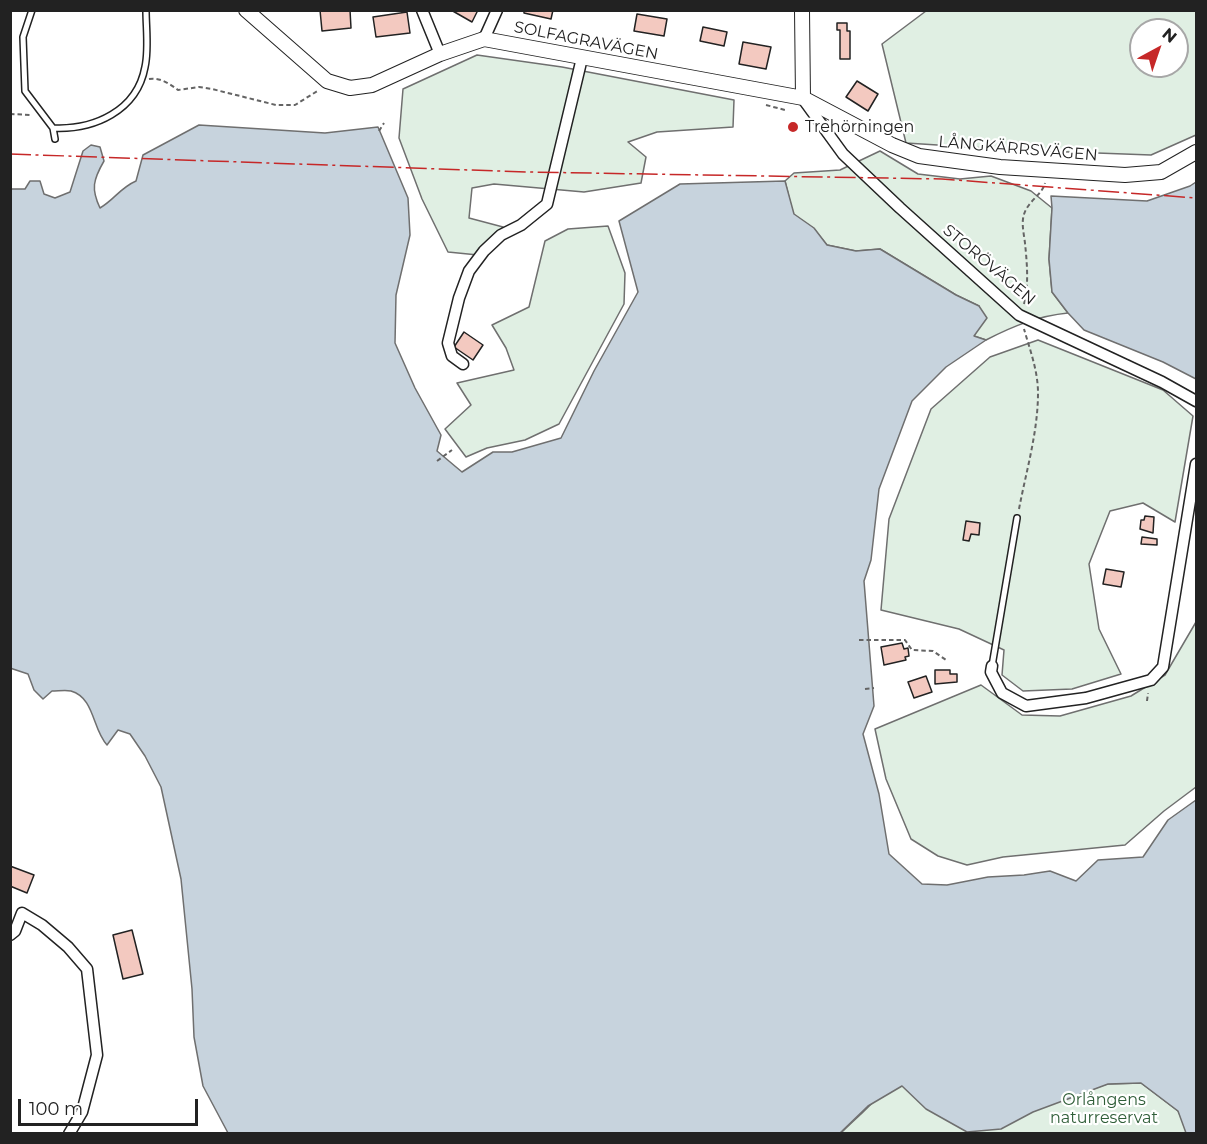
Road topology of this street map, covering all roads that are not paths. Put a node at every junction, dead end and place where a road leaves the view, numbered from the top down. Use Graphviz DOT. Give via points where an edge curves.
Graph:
graph roads {
  1 [pos="32,10"];
  2 [pos="146,10"];
  3 [pos="246,10"];
  4 [pos="422,10"];
  5 [pos="497,10"];
  6 [pos="802,10"];
  7 [pos="484,39"];
  8 [pos="440,54"];
  9 [pos="582,58"];
  10 [pos="803,98"];
  11 [pos="841,118"];
  12 [pos="53,128"];
  13 [pos="56,139"];
  14 [pos="1197,152"];
  15 [pos="463,364"];
  16 [pos="1197,401"];
  17 [pos="1197,464"];
  18 [pos="1017,518"];
  19 [pos="992,666"];
  20 [pos="10,935"];
  21 [pos="69,1134"];
  1 -- 12 [label="lane" via="23,37 25,91"];
  2 -- 12 [label="lane" via="146,66 136,94 120,110 98,122 71,129"];
  3 -- 8 [label="street, SOLFAGRAVÄGEN" via="330,82 350,88 372,85"];
  4 -- 8 [label="street"];
  5 -- 7 [label="street"];
  6 -- 10 [label="street"];
  7 -- 8 [label="street, SOLFAGRAVÄGEN"];
  7 -- 9 [label="street, SOLFAGRAVÄGEN"];
  9 -- 10 [label="street, SOLFAGRAVÄGEN"];
  9 -- 15 [label="street" via="547,204 501,235 469,271 448,343 452,356"];
  10 -- 11 [label="street, SOLFAGRAVÄGEN"];
  10 -- 16 [label="street, STORÖVÄGEN" via="843,154 1019,315"];
  11 -- 14 [label="street, LÅNGKÄRRSVÄGEN" via="919,156 1000,167 1125,175 1161,171"];
  12 -- 13 [label="lane"];
  17 -- 19 [label="street" via="1163,667 1151,680 1086,698 1026,706 1002,693 991,672"];
  18 -- 19 [label="lane"];
  20 -- 21 [label="street" via="22,913 60,940 87,969 97,1055 82,1112"];
}
